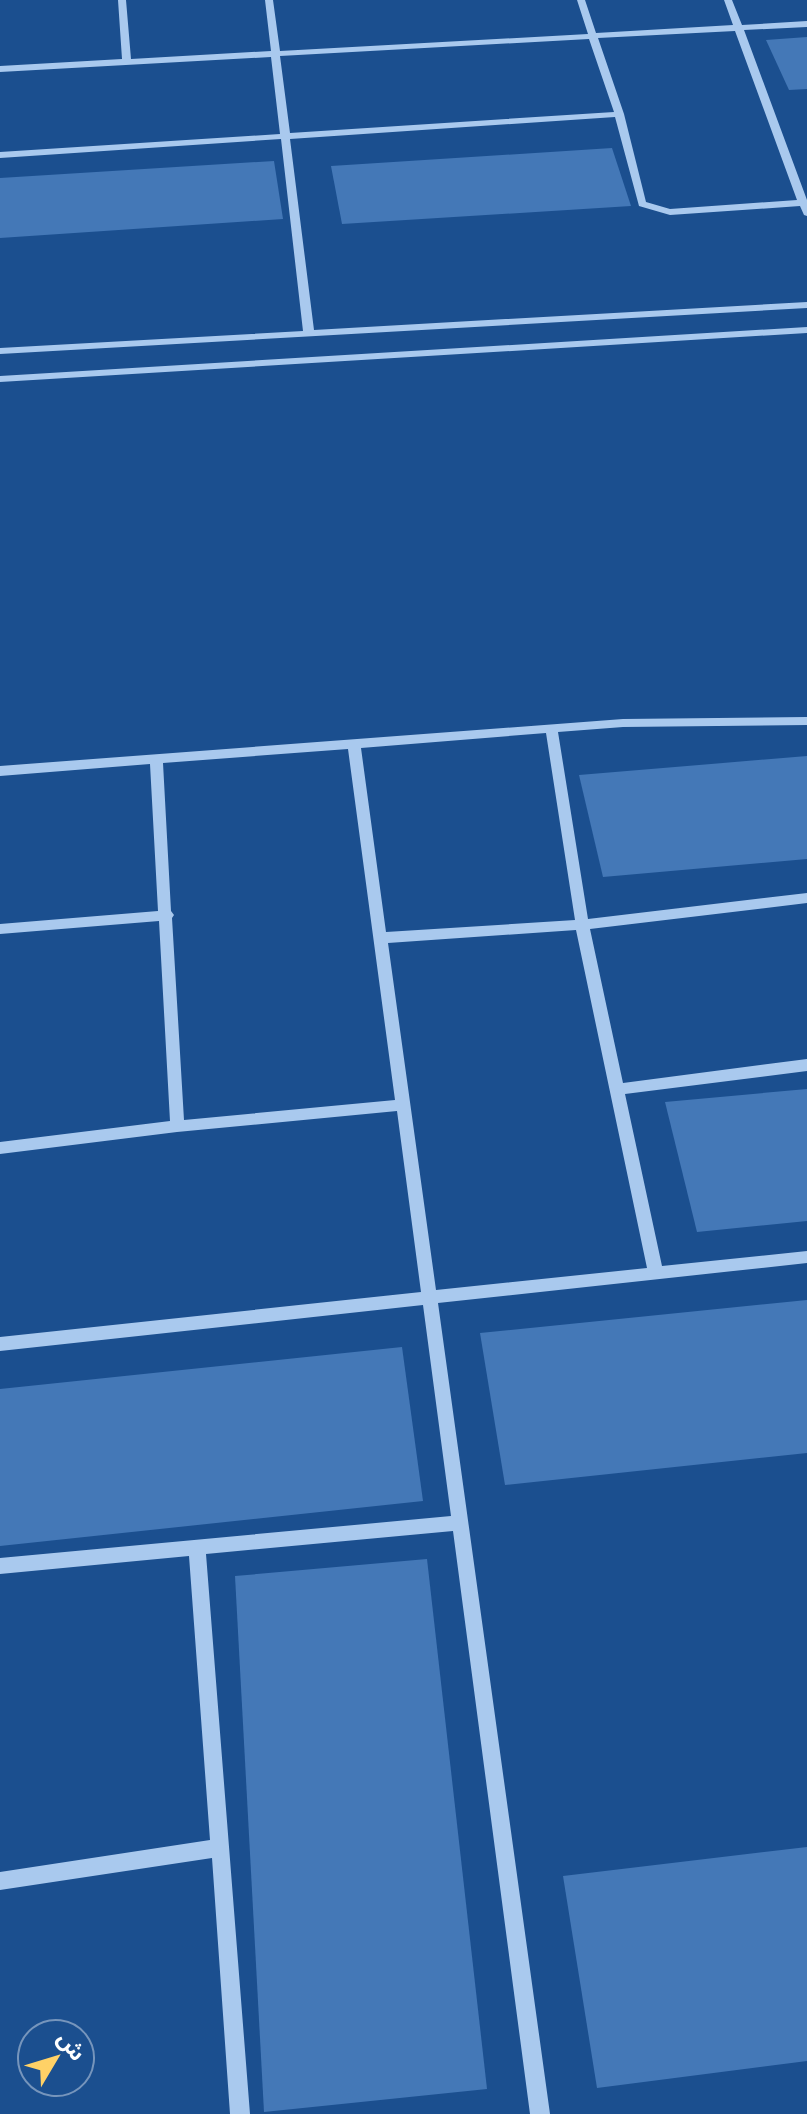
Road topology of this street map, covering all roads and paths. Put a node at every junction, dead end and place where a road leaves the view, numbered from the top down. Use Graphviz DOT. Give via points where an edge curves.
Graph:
graph roads {
  1 [pos="122,0"];
  2 [pos="269,0"];
  3 [pos="581,0"];
  4 [pos="728,0"];
  5 [pos="807,24"];
  6 [pos="739,27"];
  7 [pos="594,36"];
  8 [pos="277,55"];
  9 [pos="127,62"];
  10 [pos="0,69"];
  11 [pos="619,114"];
  12 [pos="287,138"];
  13 [pos="0,155"];
  14 [pos="805,208"];
  15 [pos="807,305"];
  16 [pos="807,330"];
  17 [pos="309,334"];
  18 [pos="0,351"];
  19 [pos="0,379"];
  20 [pos="807,721"];
  21 [pos="551,728"];
  22 [pos="354,744"];
  23 [pos="156,759"];
  24 [pos="0,771"];
  25 [pos="807,898"];
  26 [pos="167,915"];
  27 [pos="582,925"];
  28 [pos="0,929"];
  29 [pos="380,938"];
  30 [pos="807,1065"];
  31 [pos="617,1089"];
  32 [pos="403,1105"];
  33 [pos="177,1126"];
  34 [pos="0,1148"];
  35 [pos="807,1257"];
  36 [pos="656,1273"];
  37 [pos="430,1298"];
  38 [pos="0,1344"];
  39 [pos="460,1523"];
  40 [pos="197,1548"];
  41 [pos="0,1566"];
  42 [pos="219,1848"];
  43 [pos="0,1881"];
  44 [pos="240,2114"];
  45 [pos="540,2114"];
  1 -- 9 [label="street"];
  2 -- 8 [label="street"];
  3 -- 7 [label="street"];
  4 -- 6 [label="street"];
  5 -- 6 [label="street"];
  6 -- 7 [label="street"];
  6 -- 14 [label="street"];
  7 -- 8 [label="street"];
  7 -- 11 [label="street"];
  8 -- 9 [label="street"];
  8 -- 12 [label="street"];
  9 -- 10 [label="street"];
  11 -- 12 [label="street"];
  11 -- 14 [label="street" via="642,204 670,212"];
  12 -- 13 [label="street"];
  12 -- 17 [label="street"];
  15 -- 17 [label="street"];
  16 -- 19 [label="street"];
  17 -- 18 [label="street"];
  20 -- 21 [label="street"];
  21 -- 22 [label="street"];
  21 -- 27 [label="street"];
  22 -- 23 [label="street"];
  22 -- 29 [label="street"];
  23 -- 24 [label="street"];
  23 -- 26 [label="street"];
  25 -- 27 [label="street"];
  26 -- 28 [label="street"];
  26 -- 33 [label="street"];
  27 -- 29 [label="street"];
  27 -- 31 [label="street"];
  29 -- 32 [label="street"];
  30 -- 31 [label="street"];
  31 -- 36 [label="street"];
  32 -- 33 [label="street"];
  32 -- 37 [label="street"];
  33 -- 34 [label="street"];
  35 -- 36 [label="street"];
  36 -- 37 [label="street"];
  37 -- 38 [label="street"];
  37 -- 39 [label="street"];
  39 -- 40 [label="street"];
  39 -- 45 [label="street"];
  40 -- 41 [label="street"];
  40 -- 42 [label="street"];
  42 -- 43 [label="street"];
  42 -- 44 [label="street"];
}
